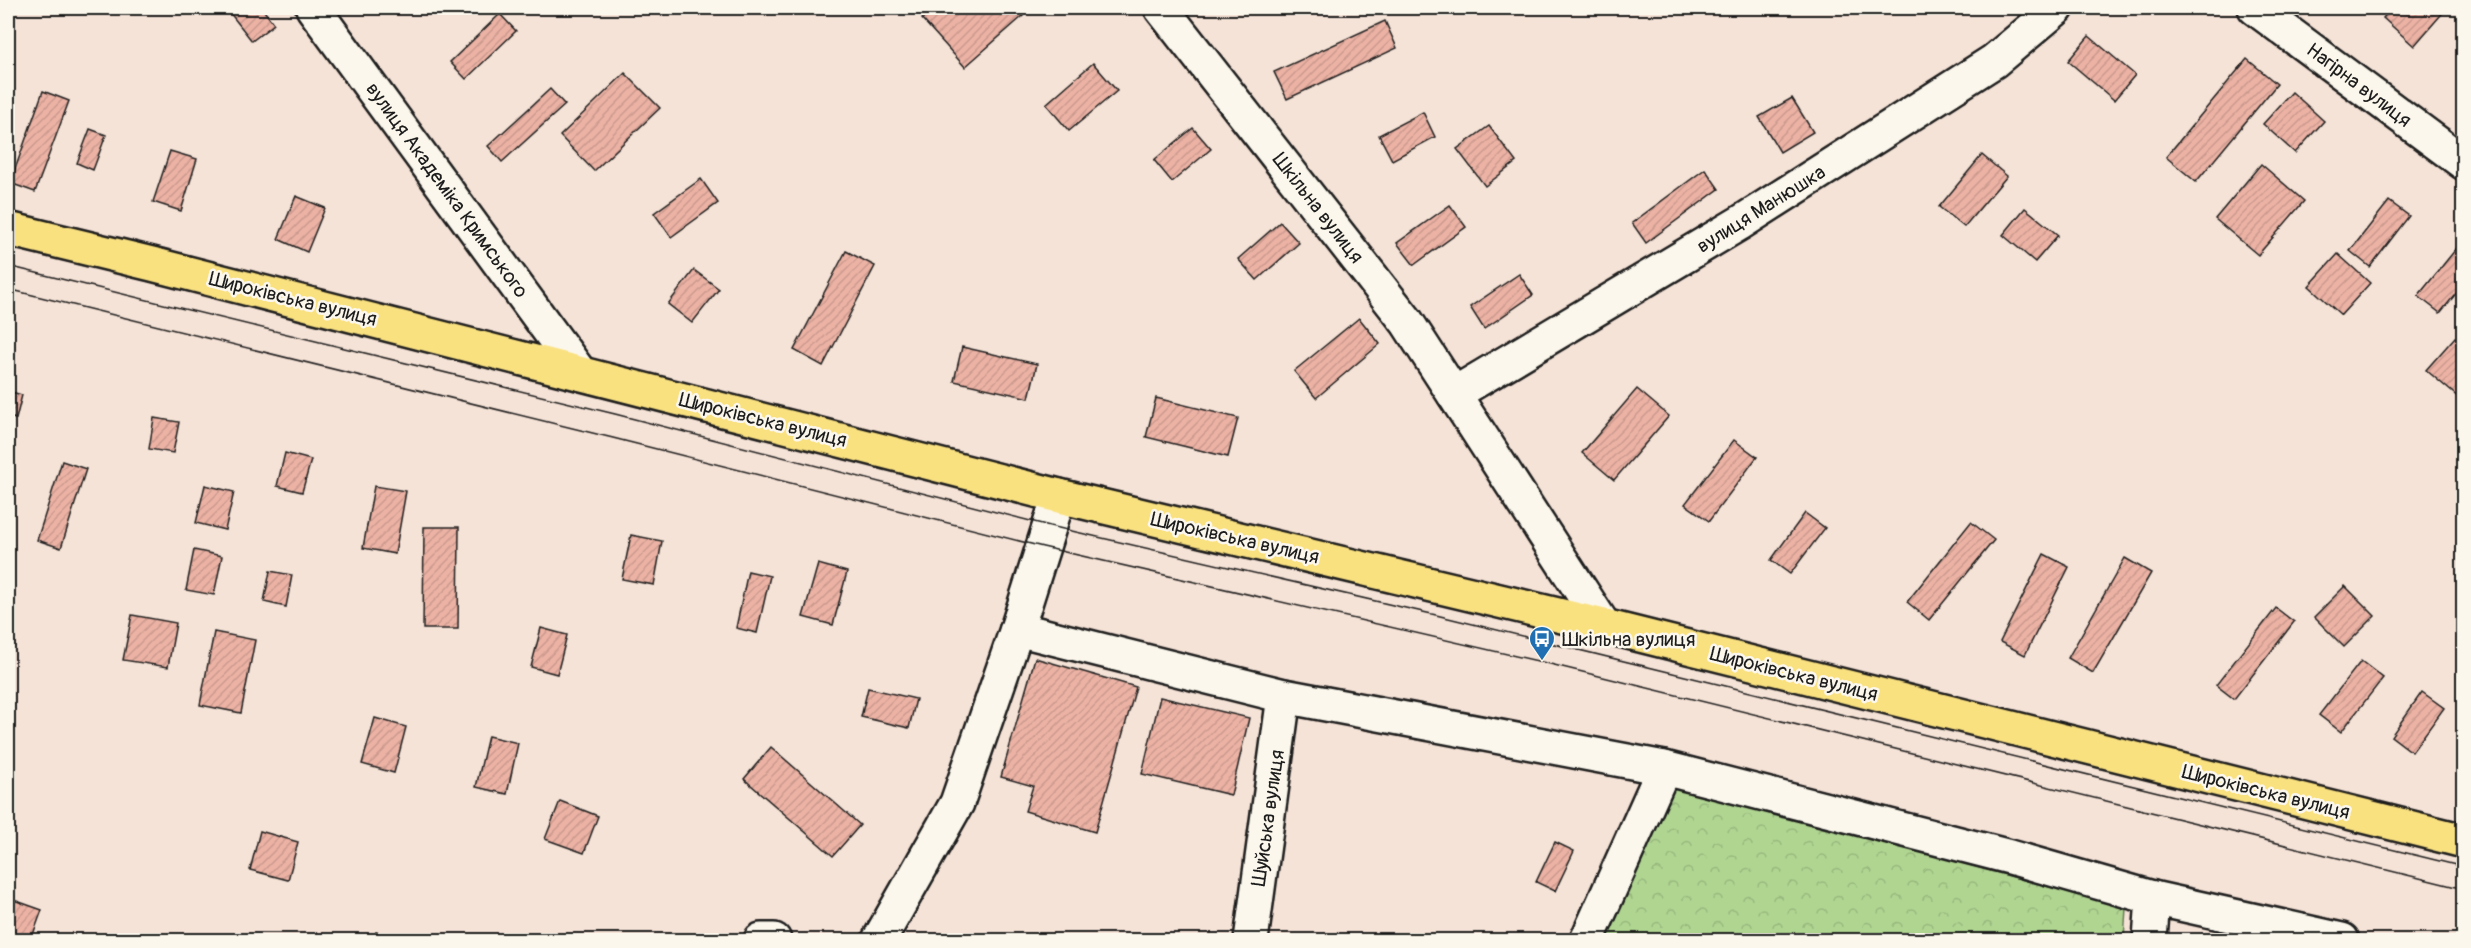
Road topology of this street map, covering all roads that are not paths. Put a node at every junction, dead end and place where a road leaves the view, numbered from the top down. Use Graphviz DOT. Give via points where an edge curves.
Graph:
graph roads {
  1 [pos="313,8"];
  2 [pos="1161,8"];
  3 [pos="2058,8"];
  4 [pos="2256,8"];
  5 [pos="2463,163"];
  6 [pos="8,229"];
  7 [pos="580,373"];
  8 [pos="1454,393"];
  9 [pos="1059,496"];
  10 [pos="1604,626"];
  11 [pos="1017,629"];
  12 [pos="1284,696"];
  13 [pos="1664,768"];
  14 [pos="2463,841"];
  15 [pos="2153,898"];
  16 [pos="761,940"];
  17 [pos="774,940"];
  18 [pos="878,940"];
  19 [pos="1251,940"];
  20 [pos="1587,940"];
  21 [pos="2150,940"];
  22 [pos="2342,940"];
  1 -- 7 [label="street, вулиця Академіка Кримського"];
  2 -- 8 [label="street, Шкільна вулиця" via="1407,322"];
  3 -- 8 [label="street, вулиця Манюшка" via="1994,61 1740,223"];
  4 -- 5 [label="street, Нагірна вулиця"];
  6 -- 7 [label="main road, Широківська вулиця"];
  7 -- 9 [label="main road, Широківська вулиця"];
  8 -- 10 [label="street, Шкільна вулиця"];
  9 -- 10 [label="main road, Широківська вулиця"];
  9 -- 11 [label="street"];
  10 -- 14 [label="main road, Широківська вулиця"];
  11 -- 12 [label="street"];
  11 -- 18 [label="street" via="957,803"];
  12 -- 13 [label="street"];
  12 -- 19 [label="street, Шуйська вулиця"];
  13 -- 15 [label="street"];
  13 -- 20 [label="street"];
  15 -- 21 [label="street"];
  15 -- 22 [label="street"];
  16 -- 17 [label="street"];
}
